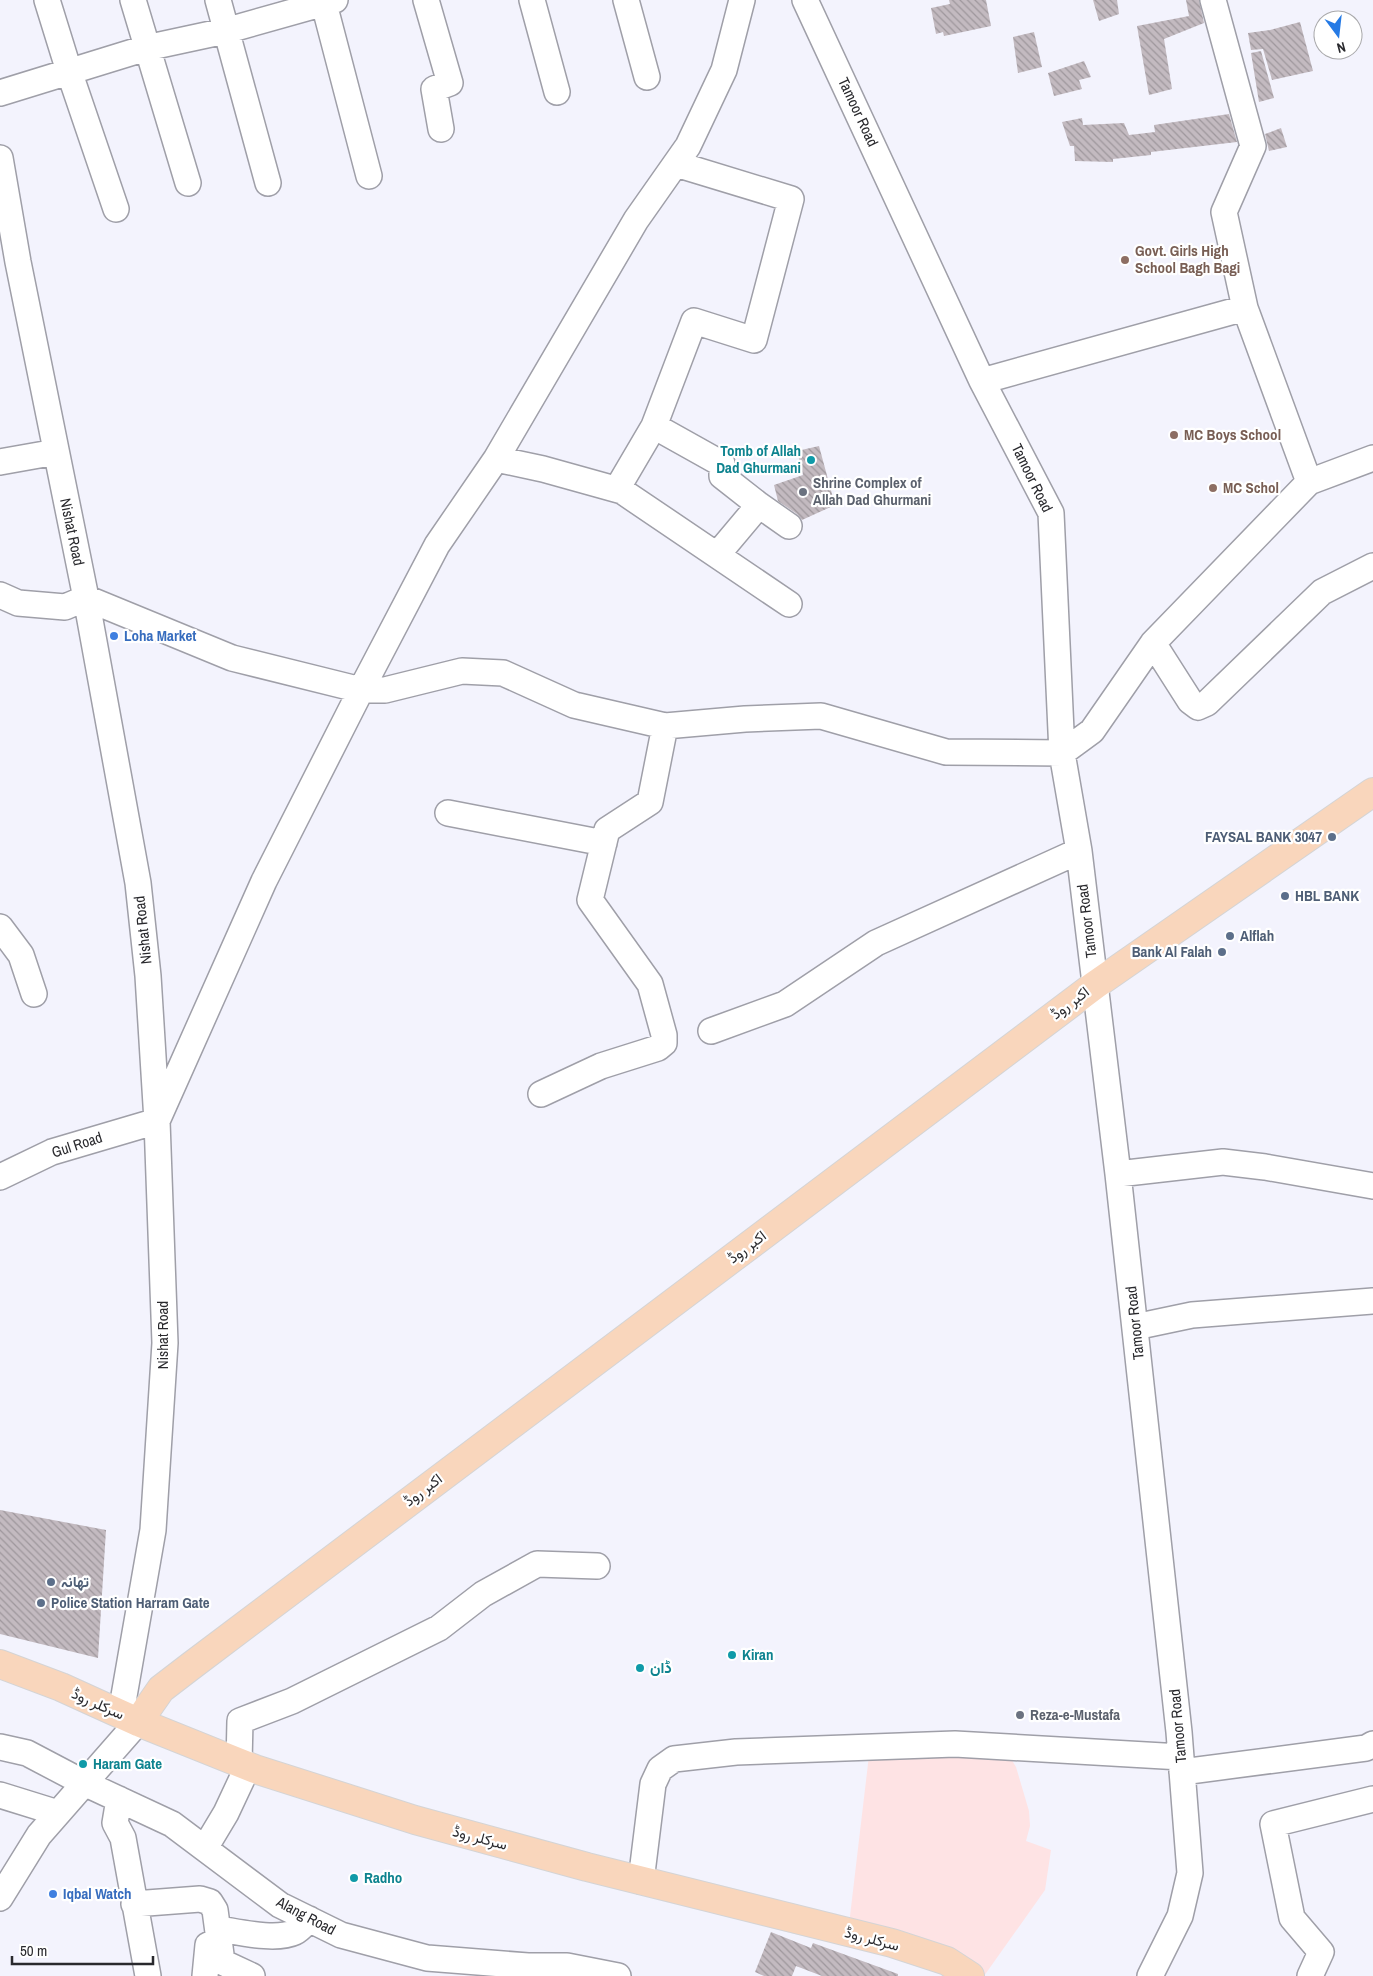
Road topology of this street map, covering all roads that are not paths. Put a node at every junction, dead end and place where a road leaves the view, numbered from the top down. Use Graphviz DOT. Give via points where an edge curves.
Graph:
graph roads {
  1 [pos="47,0"];
  2 [pos="133,0"];
  3 [pos="218,0"];
  4 [pos="426,0"];
  5 [pos="532,0"];
  6 [pos="626,0"];
  7 [pos="742,0"];
  8 [pos="805,0"];
  9 [pos="1213,0"];
  10 [pos="327,1"];
  11 [pos="225,31"];
  12 [pos="146,48"];
  13 [pos="69,71"];
  14 [pos="647,77"];
  15 [pos="558,92"];
  16 [pos="0,93"];
  17 [pos="441,129"];
  18 [pos="0,158"];
  19 [pos="676,164"];
  20 [pos="369,176"];
  21 [pos="268,183"];
  22 [pos="188,184"];
  23 [pos="116,209"];
  24 [pos="9,260"];
  25 [pos="1245,308"];
  26 [pos="982,381"];
  27 [pos="654,426"];
  28 [pos="56,452"];
  29 [pos="1373,458"];
  30 [pos="496,459"];
  31 [pos="0,462"];
  32 [pos="1309,482"];
  33 [pos="617,489"];
  34 [pos="759,505"];
  35 [pos="789,526"];
  36 [pos="717,555"];
  37 [pos="1373,566"];
  38 [pos="0,595"];
  39 [pos="86,598"];
  40 [pos="789,604"];
  41 [pos="1153,643"];
  42 [pos="361,690"];
  43 [pos="665,726"];
  44 [pos="1062,753"];
  45 [pos="1373,792"];
  46 [pos="448,813"];
  47 [pos="604,843"];
  48 [pos="1079,851"];
  49 [pos="0,927"];
  50 [pos="1095,985"];
  51 [pos="34,994"];
  52 [pos="710,1031"];
  53 [pos="541,1094"];
  54 [pos="157,1121"];
  55 [pos="1118,1174"];
  56 [pos="0,1177"];
  57 [pos="1373,1186"];
  58 [pos="1373,1301"];
  59 [pos="1135,1327"];
  60 [pos="597,1566"];
  61 [pos="0,1664"];
  62 [pos="130,1717"];
  63 [pos="1373,1744"];
  64 [pos="0,1747"];
  65 [pos="243,1764"];
  66 [pos="1182,1765"];
  67 [pos="84,1783"];
  68 [pos="0,1795"];
  69 [pos="119,1799"];
  70 [pos="1373,1799"];
  71 [pos="58,1813"];
  72 [pos="205,1848"];
  73 [pos="641,1881"];
  74 [pos="0,1898"];
  75 [pos="134,1904"];
  76 [pos="310,1919"];
  77 [pos="219,1934"];
  78 [pos="1158,1975"];
  79 [pos="148,1976"];
  80 [pos="205,1976"];
  81 [pos="252,1976"];
  82 [pos="618,1976"];
  83 [pos="970,1976"];
  84 [pos="1310,1976"];
  1 -- 13 [label="street"];
  2 -- 12 [label="street"];
  3 -- 11 [label="street"];
  4 -- 17 [label="street" via="450,83 434,90"];
  5 -- 15 [label="street"];
  6 -- 14 [label="street"];
  7 -- 19 [label="street" via="724,70 688,146"];
  8 -- 26 [label="street, Tamoor Road"];
  9 -- 25 [label="street" via="1253,146 1224,212"];
  10 -- 11 [label="street"];
  10 -- 20 [label="street"];
  11 -- 12 [label="street"];
  11 -- 21 [label="street"];
  12 -- 13 [label="street"];
  12 -- 22 [label="street"];
  13 -- 16 [label="street"];
  13 -- 23 [label="street"];
  18 -- 24 [label="street, Nishat Road"];
  19 -- 27 [label="street" via="791,198 754,340 694,321"];
  19 -- 30 [label="street" via="636,220"];
  24 -- 28 [label="street, Nishat Road"];
  25 -- 26 [label="street"];
  25 -- 32 [label="street"];
  26 -- 44 [label="street, Tamoor Road" via="1051,513"];
  27 -- 33 [label="street"];
  27 -- 34 [label="street" via="722,464 722,476"];
  28 -- 31 [label="street"];
  28 -- 39 [label="street, Nishat Road"];
  29 -- 32 [label="street"];
  30 -- 33 [label="street"];
  30 -- 42 [label="street" via="437,544"];
  32 -- 41 [label="street"];
  33 -- 36 [label="street"];
  34 -- 35 [label="street"];
  34 -- 36 [label="street"];
  36 -- 40 [label="street"];
  37 -- 41 [label="street" via="1322,592 1207,703 1198,707 1190,701"];
  38 -- 39 [label="street" via="18,603 65,607"];
  39 -- 42 [label="street" via="232,658"];
  39 -- 54 [label="street, Nishat Road" via="138,883 148,976"];
  41 -- 44 [label="street" via="1092,731"];
  42 -- 43 [label="street" via="385,690 462,671 503,673 574,705"];
  42 -- 54 [label="street" via="264,881"];
  43 -- 44 [label="street" via="821,716 946,752"];
  43 -- 47 [label="street" via="650,802 608,830"];
  44 -- 48 [label="street, Tamoor Road"];
  45 -- 50 [label="main road, اکبر روڈ"];
  46 -- 47 [label="street"];
  47 -- 53 [label="street" via="590,900 650,984 664,1043 658,1048 601,1066"];
  48 -- 50 [label="street, Tamoor Road"];
  48 -- 52 [label="street" via="876,943 785,1004"];
  49 -- 51 [label="street" via="21,955"];
  50 -- 55 [label="street, Tamoor Road"];
  50 -- 62 [label="main road, اکبر روڈ" via="191,1666"];
  54 -- 56 [label="street, Gul Road" via="52,1152"];
  54 -- 62 [label="street, Nishat Road" via="165,1343 153,1530"];
  55 -- 57 [label="street" via="1223,1162"];
  55 -- 59 [label="street, Tamoor Road"];
  58 -- 59 [label="street" via="1192,1315"];
  59 -- 66 [label="street, Tamoor Road"];
  60 -- 65 [label="street" via="537,1564 483,1594 439,1628 292,1701 240,1721"];
  61 -- 62 [label="main road, سرکلر روڈ"];
  62 -- 65 [label="main road, سرکلر روڈ"];
  62 -- 67 [label="street"];
  63 -- 66 [label="street" via="1366,1748"];
  64 -- 67 [label="street, Alang Road" via="28,1753"];
  65 -- 72 [label="street" via="226,1813"];
  65 -- 73 [label="main road, سرکلر روڈ" via="415,1820"];
  66 -- 73 [label="street" via="955,1744 736,1752 674,1759 660,1769 653,1784"];
  66 -- 78 [label="street, Tamoor Road" via="1190,1873 1180,1916"];
  67 -- 69 [label="street, Alang Road"];
  67 -- 71 [label="street"];
  68 -- 71 [label="street"];
  69 -- 72 [label="street, Alang Road" via="172,1824"];
  69 -- 75 [label="street" via="115,1823 123,1838"];
  70 -- 84 [label="street" via="1273,1824 1292,1918 1320,1952"];
  71 -- 74 [label="street" via="39,1835"];
  72 -- 76 [label="street, Alang Road" via="280,1905"];
  73 -- 83 [label="main road, سرکلر روڈ" via="892,1943 946,1961"];
  75 -- 77 [label="street" via="200,1899 210,1902 215,1910"];
  75 -- 79 [label="street"];
  76 -- 77 [label="street" via="295,1932 281,1935"];
  76 -- 82 [label="street, Alang Road" via="341,1935 427,1958 567,1966"];
  77 -- 80 [label="street" via="208,1945"];
  77 -- 81 [label="street" via="222,1962"];
}
